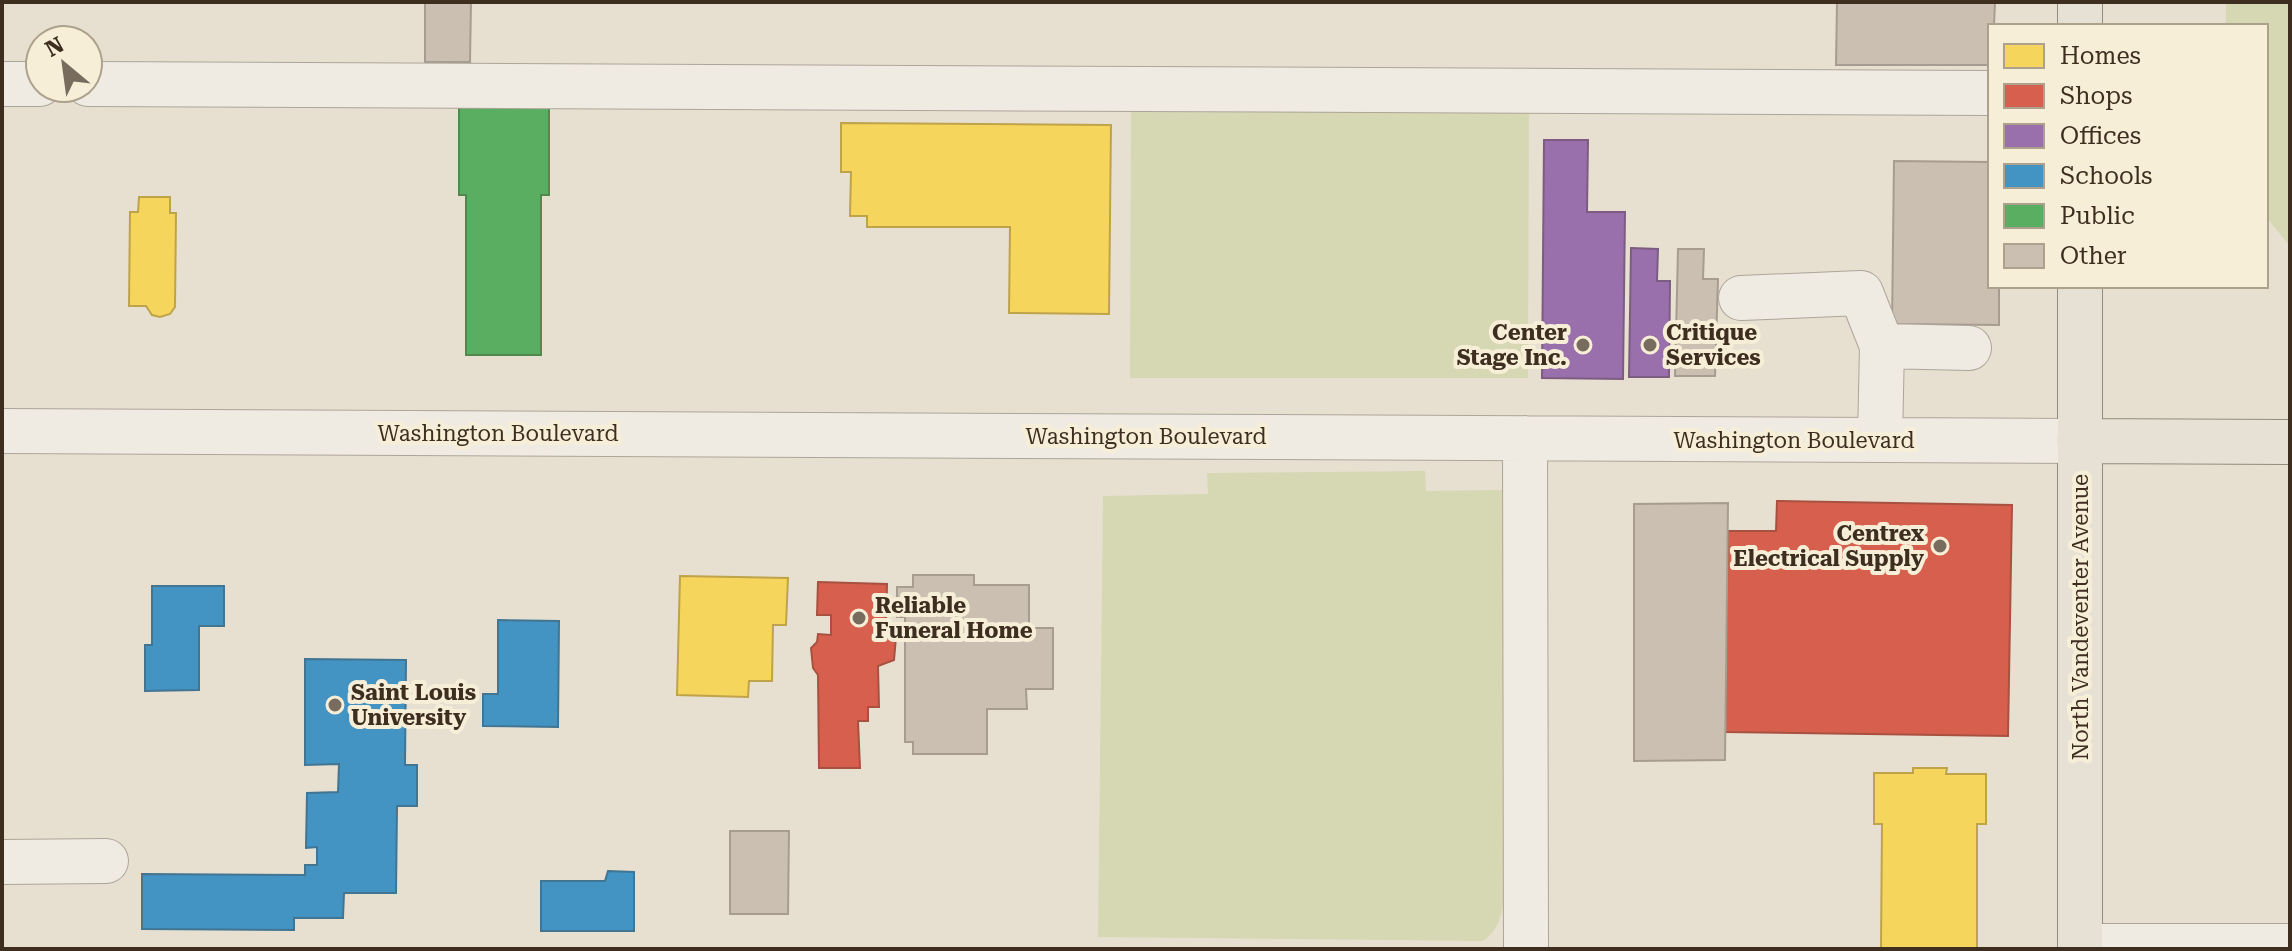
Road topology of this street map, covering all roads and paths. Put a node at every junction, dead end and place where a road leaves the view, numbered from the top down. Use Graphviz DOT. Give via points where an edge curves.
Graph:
graph roads {
  1 [pos="2080,2"];
  2 [pos="2080,24"];
  3 [pos="2,84"];
  4 [pos="24,84"];
  5 [pos="104,84"];
  6 [pos="1988,93"];
  7 [pos="2080,288"];
  8 [pos="1741,298"];
  9 [pos="1882,346"];
  10 [pos="1969,348"];
  11 [pos="2,431"];
  12 [pos="1525,438"];
  13 [pos="1880,440"];
  14 [pos="2079,441"];
  15 [pos="2290,442"];
  16 [pos="106,861"];
  17 [pos="2,862"];
  18 [pos="2290,946"];
  19 [pos="2080,947"];
  20 [pos="1526,949"];
  1 -- 2 [label="main road"];
  3 -- 4 [label="street"];
  5 -- 6 [label="street"];
  7 -- 14 [label="main road, North Vandeventer Avenue"];
  8 -- 9 [label="street" via="1861,293"];
  9 -- 10 [label="street"];
  9 -- 13 [label="street"];
  11 -- 12 [label="street, Washington Boulevard"];
  12 -- 13 [label="street, Washington Boulevard"];
  12 -- 20 [label="street"];
  13 -- 14 [label="street, Washington Boulevard"];
  14 -- 15 [label="main road, Washington Boulevard"];
  14 -- 19 [label="main road, North Vandeventer Avenue"];
  16 -- 17 [label="street"];
  18 -- 19 [label="street"];
}
